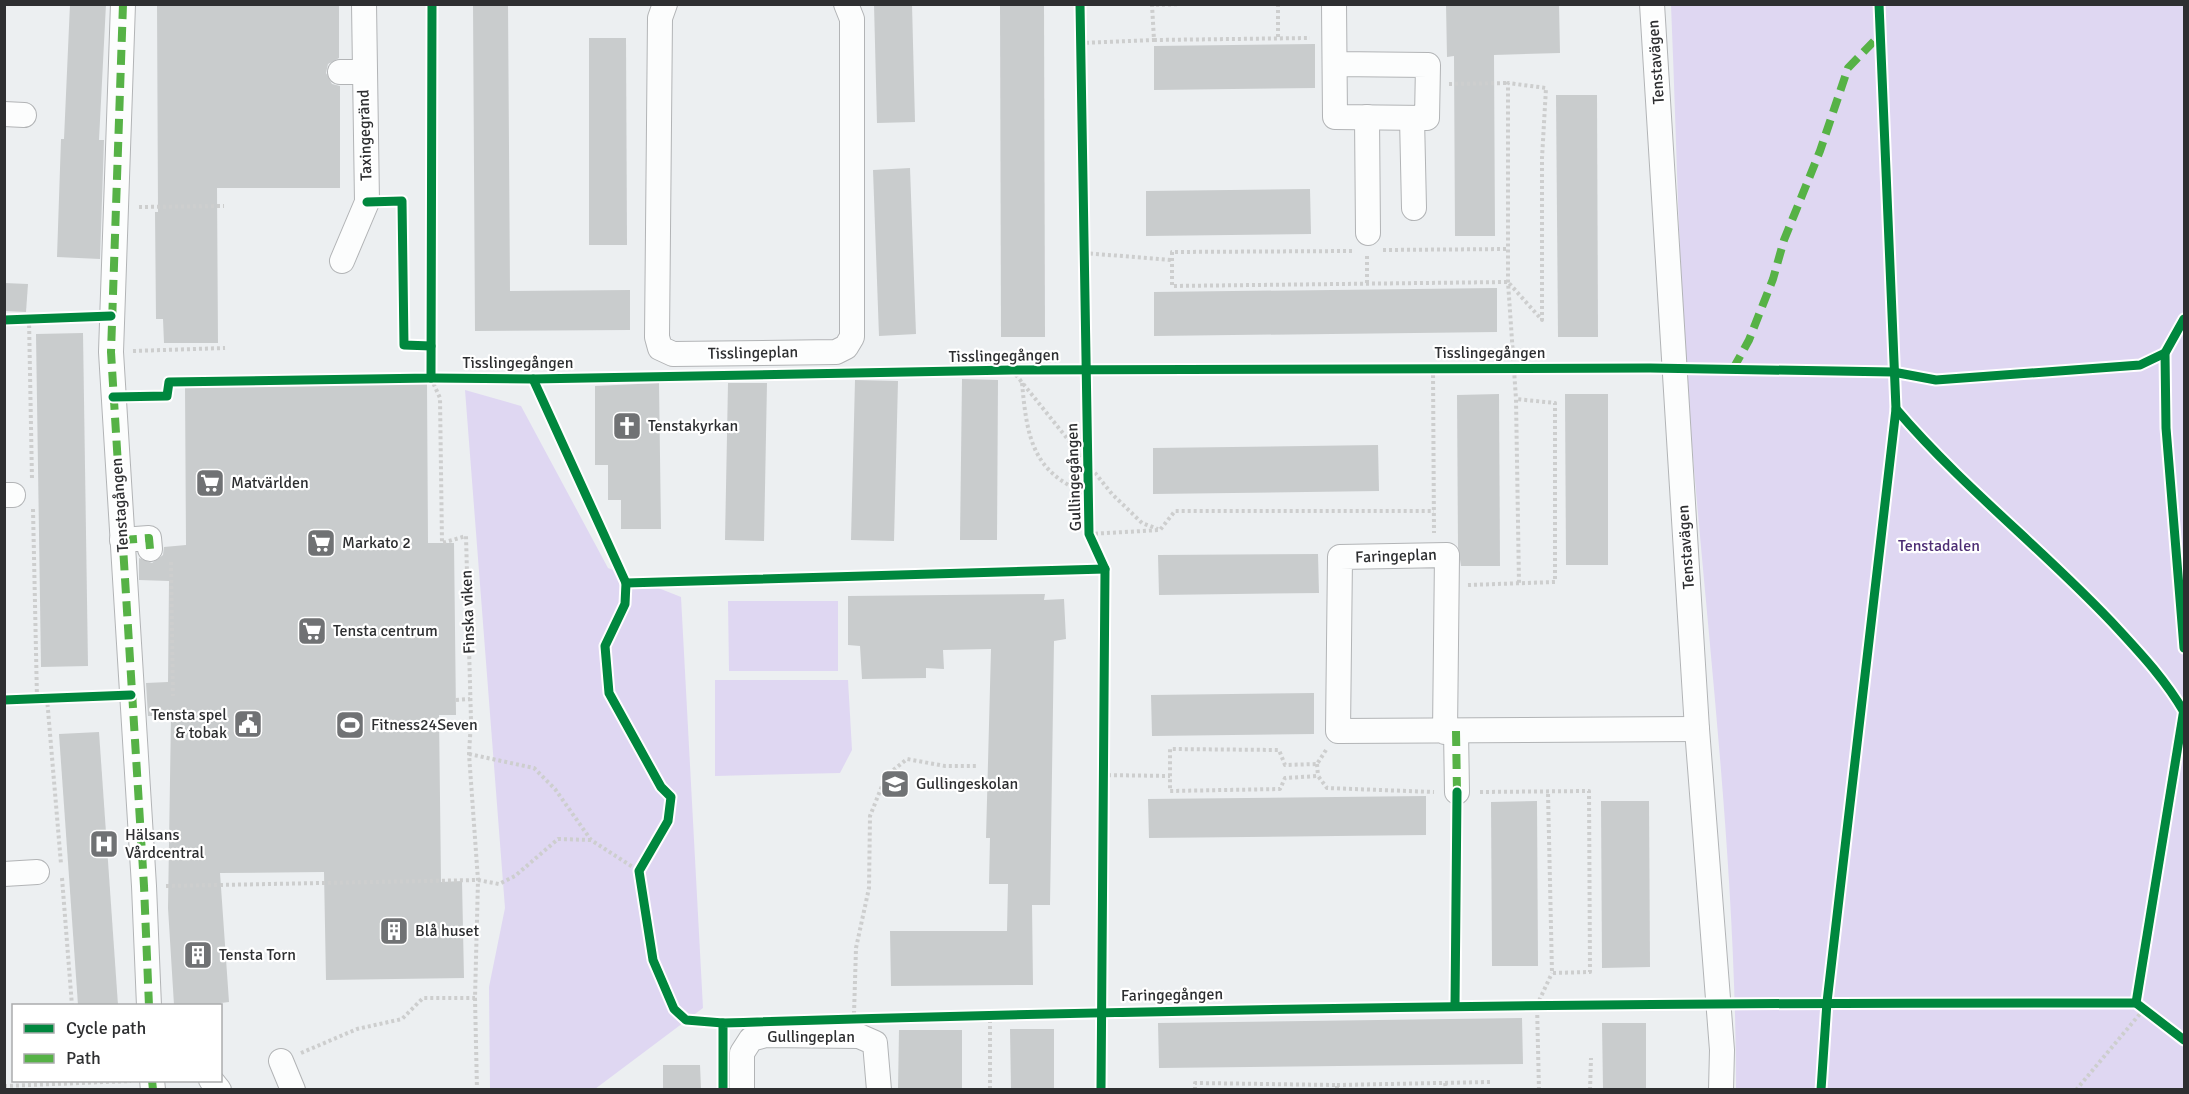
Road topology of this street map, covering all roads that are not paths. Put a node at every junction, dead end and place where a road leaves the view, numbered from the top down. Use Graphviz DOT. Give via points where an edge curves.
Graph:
graph roads {
  1 [pos="123,4"];
  2 [pos="364,4"];
  3 [pos="664,4"];
  4 [pos="846,4"];
  5 [pos="1334,4"];
  6 [pos="1652,4"];
  7 [pos="1336,64"];
  8 [pos="1367,117"];
  9 [pos="1412,118"];
  10 [pos="1414,208"];
  11 [pos="1368,242"];
  12 [pos="342,261"];
  13 [pos="122,540"];
  14 [pos="150,549"];
  15 [pos="1697,729"];
  16 [pos="1451,731"];
  17 [pos="1457,792"];
  18 [pos="37,872"];
  19 [pos="4,874"];
  20 [pos="149,1004"];
  21 [pos="281,1061"];
  22 [pos="293,1089"];
  23 [pos="742,1089"];
  24 [pos="879,1089"];
  25 [pos="1721,1089"];
  1 -- 13 [label="street, Tenstagången" via="111,352"];
  2 -- 12 [label="street, Taxingegränd" via="351,72 367,202"];
  3 -- 4 [label="street, Tisslingeplan" via="660,18 657,337 660,348 673,354 836,352 846,347 852,337 852,19"];
  5 -- 7 [label="street"];
  6 -- 15 [label="street, Tenstavägen"];
  7 -- 8 [label="street" via="1335,117"];
  7 -- 9 [label="street" via="1428,65 1427,118"];
  8 -- 9 [label="street"];
  8 -- 11 [label="street"];
  9 -- 10 [label="street"];
  13 -- 14 [label="street" via="149,538"];
  13 -- 20 [label="street, Tenstagången"];
  15 -- 16 [label="street"];
  15 -- 25 [label="street, Tenstavägen" via="1722,1050"];
  16 -- 16 [label="street, Faringeplan" via="1447,555 1340,557 1338,731"];
  16 -- 17 [label="street, Faringeplan"];
  18 -- 19 [label="street"];
  21 -- 22 [label="street"];
  23 -- 24 [label="street, Gullingeplan" via="742,1053 751,1039 766,1035 859,1036 875,1043"];
}
